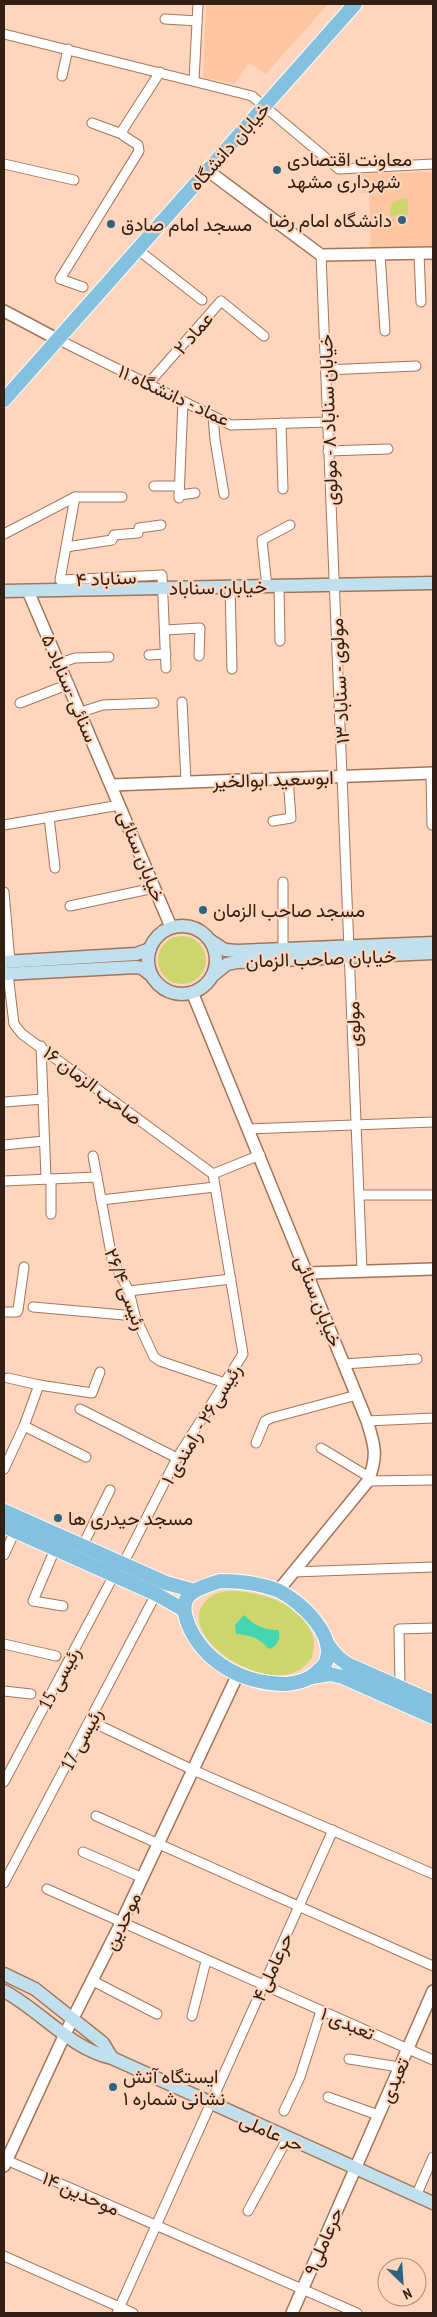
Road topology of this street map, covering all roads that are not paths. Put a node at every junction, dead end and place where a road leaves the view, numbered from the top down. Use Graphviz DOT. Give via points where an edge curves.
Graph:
graph roads {
  1 [pos="198,4"];
  2 [pos="356,4"];
  3 [pos="165,19"];
  4 [pos="197,21"];
  5 [pos="4,34"];
  6 [pos="68,49"];
  7 [pos="160,72"];
  8 [pos="62,76"];
  9 [pos="194,80"];
  10 [pos="264,107"];
  11 [pos="92,123"];
  12 [pos="122,134"];
  13 [pos="4,164"];
  14 [pos="433,164"];
  15 [pos="207,170"];
  16 [pos="74,180"];
  17 [pos="137,249"];
  18 [pos="433,253"];
  19 [pos="380,254"];
  20 [pos="419,254"];
  21 [pos="321,255"];
  22 [pos="83,287"];
  23 [pos="202,300"];
  24 [pos="421,302"];
  25 [pos="4,311"];
  26 [pos="385,331"];
  27 [pos="264,336"];
  28 [pos="57,339"];
  29 [pos="416,366"];
  30 [pos="326,370"];
  31 [pos="148,384"];
  32 [pos="4,400"];
  33 [pos="184,401"];
  34 [pos="213,416"];
  35 [pos="327,422"];
  36 [pos="281,423"];
  37 [pos="388,449"];
  38 [pos="328,451"];
  39 [pos="154,486"];
  40 [pos="283,489"];
  41 [pos="195,492"];
  42 [pos="179,493"];
  43 [pos="224,494"];
  44 [pos="75,497"];
  45 [pos="122,497"];
  46 [pos="162,525"];
  47 [pos="290,525"];
  48 [pos="4,534"];
  49 [pos="66,547"];
  50 [pos="433,583"];
  51 [pos="334,585"];
  52 [pos="273,586"];
  53 [pos="230,587"];
  54 [pos="163,588"];
  55 [pos="28,591"];
  56 [pos="4,592"];
  57 [pos="165,630"];
  58 [pos="280,641"];
  59 [pos="166,654"];
  60 [pos="149,655"];
  61 [pos="199,656"];
  62 [pos="109,657"];
  63 [pos="60,664"];
  64 [pos="166,668"];
  65 [pos="232,669"];
  66 [pos="69,684"];
  67 [pos="182,702"];
  68 [pos="20,703"];
  69 [pos="154,703"];
  70 [pos="81,712"];
  71 [pos="432,773"];
  72 [pos="343,776"];
  73 [pos="288,778"];
  74 [pos="186,781"];
  75 [pos="112,785"];
  76 [pos="120,805"];
  77 [pos="49,817"];
  78 [pos="273,821"];
  79 [pos="4,825"];
  80 [pos="432,825"];
  81 [pos="55,868"];
  82 [pos="282,882"];
  83 [pos="154,888"];
  84 [pos="4,892"];
  85 [pos="70,906"];
  86 [pos="172,927"];
  87 [pos="211,941"];
  88 [pos="433,943"];
  89 [pos="150,949"];
  90 [pos="283,949"];
  91 [pos="351,952"];
  92 [pos="433,954"];
  93 [pos="6,968"];
  94 [pos="152,975"];
  95 [pos="212,976"];
  96 [pos="192,992"];
  97 [pos="41,1046"];
  98 [pos="43,1099"];
  99 [pos="4,1102"];
  100 [pos="433,1122"];
  101 [pos="357,1125"];
  102 [pos="249,1129"];
  103 [pos="44,1142"];
  104 [pos="4,1145"];
  105 [pos="260,1155"];
  106 [pos="93,1156"];
  107 [pos="213,1174"];
  108 [pos="97,1177"];
  109 [pos="49,1179"];
  110 [pos="4,1181"];
  111 [pos="215,1188"];
  112 [pos="433,1194"];
  113 [pos="360,1195"];
  114 [pos="101,1200"];
  115 [pos="52,1214"];
  116 [pos="24,1267"];
  117 [pos="433,1269"];
  118 [pos="362,1271"];
  119 [pos="308,1273"];
  120 [pos="231,1279"];
  121 [pos="129,1291"];
  122 [pos="33,1307"];
  123 [pos="4,1312"];
  124 [pos="134,1316"];
  125 [pos="417,1359"];
  126 [pos="344,1364"];
  127 [pos="100,1372"];
  128 [pos="8,1378"];
  129 [pos="225,1382"];
  130 [pos="39,1385"];
  131 [pos="357,1395"];
  132 [pos="80,1409"];
  133 [pos="433,1418"];
  134 [pos="367,1421"];
  135 [pos="24,1426"];
  136 [pos="256,1443"];
  137 [pos="321,1448"];
  138 [pos="86,1457"];
  139 [pos="178,1458"];
  140 [pos="4,1469"];
  141 [pos="369,1479"];
  142 [pos="433,1480"];
  143 [pos="110,1490"];
  144 [pos="4,1512"];
  145 [pos="9,1529"];
  146 [pos="82,1546"];
  147 [pos="55,1549"];
  148 [pos="4,1555"];
  149 [pos="433,1567"];
  150 [pos="119,1570"];
  151 [pos="293,1572"];
  152 [pos="195,1591"];
  153 [pos="278,1591"];
  154 [pos="156,1594"];
  155 [pos="62,1606"];
  156 [pos="184,1610"];
  157 [pos="433,1628"];
  158 [pos="4,1644"];
  159 [pos="327,1644"];
  160 [pos="56,1656"];
  161 [pos="238,1674"];
  162 [pos="312,1677"];
  163 [pos="400,1687"];
  164 [pos="4,1691"];
  165 [pos="31,1694"];
  166 [pos="433,1702"];
  167 [pos="433,1717"];
  168 [pos="90,1721"];
  169 [pos="193,1770"];
  170 [pos="4,1782"];
  171 [pos="96,1816"];
  172 [pos="333,1830"];
  173 [pos="158,1844"];
  174 [pos="83,1852"];
  175 [pos="433,1874"];
  176 [pos="142,1878"];
  177 [pos="4,1882"];
  178 [pos="47,1889"];
  179 [pos="299,1906"];
  180 [pos="122,1923"];
  181 [pos="206,1961"];
  182 [pos="433,1966"];
  183 [pos="4,1974"];
  184 [pos="93,1981"];
  185 [pos="264,1986"];
  186 [pos="433,1990"];
  187 [pos="4,1991"];
  188 [pos="321,2011"];
  189 [pos="157,2014"];
  190 [pos="192,2016"];
  191 [pos="72,2020"];
  192 [pos="65,2034"];
  193 [pos="408,2049"];
  194 [pos="112,2058"];
  195 [pos="349,2059"];
  196 [pos="433,2060"];
  197 [pos="399,2067"];
  198 [pos="328,2097"];
  199 [pos="212,2104"];
  200 [pos="284,2111"];
  201 [pos="378,2115"];
  202 [pos="287,2139"];
  203 [pos="433,2157"];
  204 [pos="5,2162"];
  205 [pos="354,2169"];
  206 [pos="416,2196"];
  207 [pos="433,2203"];
  208 [pos="248,2211"];
  209 [pos="156,2226"];
  210 [pos="4,2256"];
  211 [pos="302,2290"];
  212 [pos="118,2310"];
  213 [pos="134,2313"];
  214 [pos="292,2313"];
  215 [pos="357,2313"];
  1 -- 4 [label="street"];
  2 -- 10 [label="main road, خیابان دانشگاه"];
  3 -- 4 [label="street"];
  4 -- 9 [label="street"];
  5 -- 6 [label="street"];
  6 -- 7 [label="street"];
  6 -- 8 [label="street"];
  7 -- 9 [label="street"];
  7 -- 12 [label="street"];
  9 -- 10 [label="street" via="252,96"];
  10 -- 14 [label="street" via="339,169"];
  10 -- 15 [label="main road, خیابان دانشگاه"];
  11 -- 12 [label="street"];
  12 -- 22 [label="street" via="138,144 139,151 60,279"];
  13 -- 16 [label="street"];
  15 -- 17 [label="main road, خیابان دانشگاه"];
  15 -- 21 [label="street"];
  17 -- 23 [label="street"];
  17 -- 28 [label="main road, خیابان دانشگاه"];
  18 -- 20 [label="street"];
  19 -- 20 [label="street"];
  19 -- 21 [label="street"];
  19 -- 26 [label="street"];
  20 -- 24 [label="street"];
  21 -- 30 [label="street, خیابان سناباد ۸ - مولوی"];
  25 -- 28 [label="street"];
  27 -- 31 [label="street, عماد ۲" via="221,301"];
  28 -- 31 [label="street, عماد - دانشگاه ۱۱"];
  28 -- 32 [label="main road, خیابان دانشگاه"];
  29 -- 30 [label="street"];
  30 -- 35 [label="street, خیابان سناباد ۸ - مولوی"];
  31 -- 33 [label="street, عماد - دانشگاه ۱۱"];
  33 -- 34 [label="street, عماد - دانشگاه ۱۱"];
  33 -- 42 [label="street"];
  34 -- 36 [label="street, عماد - دانشگاه ۱۱" via="231,425"];
  34 -- 43 [label="street"];
  35 -- 36 [label="street, عماد - دانشگاه ۱۱"];
  35 -- 38 [label="street, خیابان سناباد ۸ - مولوی"];
  36 -- 40 [label="street"];
  37 -- 38 [label="street"];
  38 -- 51 [label="street, خیابان سناباد ۸ - مولوی"];
  39 -- 42 [label="street"];
  41 -- 42 [label="street"];
  44 -- 45 [label="street"];
  44 -- 48 [label="street"];
  44 -- 49 [label="street, سناباد ۴"];
  46 -- 49 [label="street" via="139,528 138,533 114,535 112,540"];
  47 -- 52 [label="street" via="262,540"];
  49 -- 54 [label="street, سناباد ۴" via="60,580 162,575"];
  50 -- 51 [label="main road, خیابان سناباد"];
  51 -- 52 [label="main road, خیابان سناباد"];
  51 -- 72 [label="street, مولوی - سناباد ۱۳"];
  52 -- 53 [label="main road, خیابان سناباد"];
  52 -- 58 [label="street"];
  53 -- 54 [label="main road, خیابان سناباد"];
  53 -- 65 [label="street"];
  54 -- 55 [label="main road, خیابان سناباد"];
  54 -- 57 [label="street"];
  55 -- 56 [label="main road, خیابان سناباد"];
  55 -- 63 [label="street, سنائی -سناباد ۵"];
  57 -- 59 [label="street"];
  57 -- 61 [label="street" via="200,628"];
  59 -- 60 [label="street"];
  59 -- 64 [label="street"];
  62 -- 63 [label="street" via="75,658"];
  63 -- 66 [label="street, سنائی -سناباد ۵"];
  66 -- 68 [label="street"];
  66 -- 70 [label="street, سنائی -سناباد ۵"];
  67 -- 74 [label="street"];
  69 -- 70 [label="street" via="103,704"];
  70 -- 75 [label="street, سنائی -سناباد ۵"];
  71 -- 72 [label="street, ابوسعید ابوالخیر"];
  71 -- 80 [label="street"];
  72 -- 73 [label="street, ابوسعید ابوالخیر"];
  72 -- 91 [label="street, مولوی"];
  73 -- 74 [label="street, ابوسعید ابوالخیر"];
  73 -- 78 [label="street" via="291,818"];
  74 -- 75 [label="street, ابوسعید ابوالخیر"];
  75 -- 76 [label="street, خیابان سنائی"];
  76 -- 77 [label="street"];
  76 -- 83 [label="street, خیابان سنائی"];
  77 -- 79 [label="street"];
  77 -- 81 [label="street"];
  82 -- 90 [label="street"];
  83 -- 85 [label="street"];
  83 -- 86 [label="street, خیابان سنائی"];
  84 -- 93 [label="street, صاحب الزمان ۱۶"];
  86 -- 87 [label="main road" via="189,927"];
  86 -- 89 [label="main road" via="157,937"];
  87 -- 90 [label="main road, خیابان صاحب الزمان" via="225,950"];
  87 -- 95 [label="main road" via="216,958"];
  88 -- 91 [label="main road, خیابان صاحب الزمان"];
  89 -- 93 [label="main road" via="136,954"];
  89 -- 94 [label="main road" via="148,962"];
  90 -- 91 [label="main road, خیابان صاحب الزمان"];
  91 -- 92 [label="main road, خیابان صاحب الزمان"];
  91 -- 95 [label="main road, خیابان صاحب الزمان" via="237,962 227,964"];
  91 -- 101 [label="street, مولوی"];
  93 -- 94 [label="main road" via="136,966"];
  93 -- 97 [label="street, صاحب الزمان ۱۶" via="14,1024 22,1034"];
  94 -- 96 [label="main road" via="166,990 184,994"];
  95 -- 96 [label="main road" via="200,989"];
  96 -- 102 [label="street, خیابان سنائی"];
  97 -- 98 [label="street"];
  97 -- 107 [label="street, صاحب الزمان ۱۶"];
  98 -- 99 [label="street"];
  98 -- 103 [label="street"];
  100 -- 101 [label="street"];
  101 -- 102 [label="street"];
  101 -- 113 [label="street, مولوی"];
  102 -- 105 [label="street, خیابان سنائی"];
  103 -- 104 [label="street"];
  103 -- 109 [label="street"];
  105 -- 107 [label="street"];
  105 -- 119 [label="street, خیابان سنائی"];
  106 -- 108 [label="street, رئیسی ۲۶/۴"];
  107 -- 111 [label="street, رئیسی۲۶ - رامندی ۱"];
  108 -- 109 [label="street"];
  108 -- 114 [label="street, رئیسی ۲۶/۴"];
  109 -- 110 [label="street"];
  109 -- 115 [label="street"];
  111 -- 114 [label="street"];
  111 -- 120 [label="street, رئیسی۲۶ - رامندی ۱"];
  112 -- 113 [label="street"];
  113 -- 118 [label="street, مولوی"];
  114 -- 121 [label="street, رئیسی ۲۶/۴" via="112,1260"];
  116 -- 123 [label="street" via="17,1312"];
  117 -- 118 [label="street"];
  118 -- 119 [label="street"];
  119 -- 126 [label="street, خیابان سنائی"];
  120 -- 121 [label="street"];
  120 -- 129 [label="street, رئیسی۲۶ - رامندی ۱" via="243,1354"];
  121 -- 124 [label="street, رئیسی ۲۶/۴"];
  122 -- 124 [label="street"];
  124 -- 129 [label="street, رئیسی ۲۶/۴" via="157,1360"];
  125 -- 126 [label="street"];
  126 -- 131 [label="street, خیابان سنائی"];
  127 -- 130 [label="street" via="92,1393"];
  128 -- 130 [label="street"];
  129 -- 139 [label="street, رئیسی۲۶ - رامندی ۱"];
  130 -- 135 [label="street"];
  131 -- 134 [label="street, خیابان سنائی"];
  131 -- 136 [label="street" via="271,1418 265,1421"];
  132 -- 139 [label="street"];
  133 -- 134 [label="street"];
  134 -- 141 [label="street, خیابان سنائی" via="375,1446 375,1464"];
  135 -- 138 [label="street"];
  135 -- 140 [label="street"];
  137 -- 141 [label="street"];
  139 -- 150 [label="street, رئیسی۲۶ - رامندی ۱"];
  141 -- 142 [label="street"];
  141 -- 151 [label="street, خیابان سنائی"];
  143 -- 146 [label="street"];
  144 -- 146 [label="main road"];
  145 -- 147 [label="main road"];
  145 -- 148 [label="street"];
  146 -- 150 [label="main road"];
  147 -- 150 [label="main road"];
  147 -- 155 [label="street" via="34,1602"];
  149 -- 151 [label="street"];
  150 -- 152 [label="main road"];
  150 -- 154 [label="main road"];
  150 -- 170 [label="street, رئیسی 15"];
  151 -- 153 [label="street, خیابان سنائی"];
  152 -- 153 [label="main road" via="220,1581 238,1581"];
  152 -- 156 [label="main road" via="186,1598"];
  153 -- 159 [label="main road" via="309,1613 320,1626"];
  154 -- 156 [label="main road"];
  154 -- 168 [label="street, رئیسی 17"];
  156 -- 161 [label="main road" via="194,1639 216,1662"];
  157 -- 163 [label="street" via="399,1629"];
  158 -- 160 [label="street"];
  159 -- 162 [label="main road" via="325,1663"];
  159 -- 163 [label="main road" via="347,1664"];
  161 -- 162 [label="main road" via="276,1684 293,1684"];
  161 -- 169 [label="street, موحدین"];
  162 -- 167 [label="main road" via="330,1674 343,1677"];
  163 -- 166 [label="main road"];
  164 -- 165 [label="street"];
  168 -- 169 [label="street"];
  168 -- 177 [label="street, رئیسی 17"];
  169 -- 172 [label="street"];
  169 -- 173 [label="street, موحدین"];
  171 -- 173 [label="street"];
  172 -- 175 [label="street"];
  172 -- 179 [label="street, حرعاملی۴"];
  173 -- 176 [label="street, موحدین"];
  173 -- 179 [label="street"];
  174 -- 176 [label="street"];
  176 -- 180 [label="street, موحدین"];
  178 -- 180 [label="street, تعبدی ۱"];
  179 -- 182 [label="street"];
  179 -- 185 [label="street, حرعاملی۴"];
  180 -- 181 [label="street, تعبدی ۱"];
  180 -- 184 [label="street, موحدین"];
  181 -- 185 [label="street, تعبدی ۱"];
  181 -- 190 [label="street"];
  183 -- 191 [label="main road, حر عاملی" via="35,1989"];
  184 -- 189 [label="street"];
  184 -- 191 [label="street, موحدین"];
  185 -- 188 [label="street, تعبدی ۱"];
  185 -- 199 [label="street, حرعاملی۴"];
  186 -- 193 [label="street, تعبدی"];
  187 -- 192 [label="main road, حر عاملی" via="24,2002"];
  188 -- 193 [label="street, تعبدی ۱"];
  188 -- 200 [label="street" via="300,2077"];
  191 -- 192 [label="street, موحدین"];
  191 -- 194 [label="main road, حر عاملی" via="103,2043"];
  192 -- 194 [label="main road, حر عاملی" via="95,2054"];
  192 -- 204 [label="street, موحدین"];
  193 -- 196 [label="street, تعبدی ۱"];
  193 -- 197 [label="street, تعبدی"];
  194 -- 199 [label="main road, حر عاملی"];
  195 -- 197 [label="street"];
  197 -- 201 [label="street, تعبدی"];
  198 -- 201 [label="street"];
  199 -- 202 [label="main road, حر عاملی"];
  199 -- 209 [label="street, حرعاملی۴"];
  201 -- 205 [label="street, تعبدی"];
  202 -- 205 [label="main road, حر عاملی"];
  202 -- 208 [label="street"];
  203 -- 206 [label="street"];
  204 -- 209 [label="street, موحدین ۱۴"];
  205 -- 206 [label="main road, حر عاملی"];
  205 -- 211 [label="street, حرعاملی۹"];
  206 -- 207 [label="main road, حر عاملی"];
  209 -- 211 [label="street, موحدین ۱۴"];
  209 -- 212 [label="street, حرعاملی۴"];
  210 -- 212 [label="street"];
  211 -- 214 [label="street, حرعاملی۹"];
  211 -- 215 [label="street, موحدین ۱۴"];
  212 -- 213 [label="street"];
}
